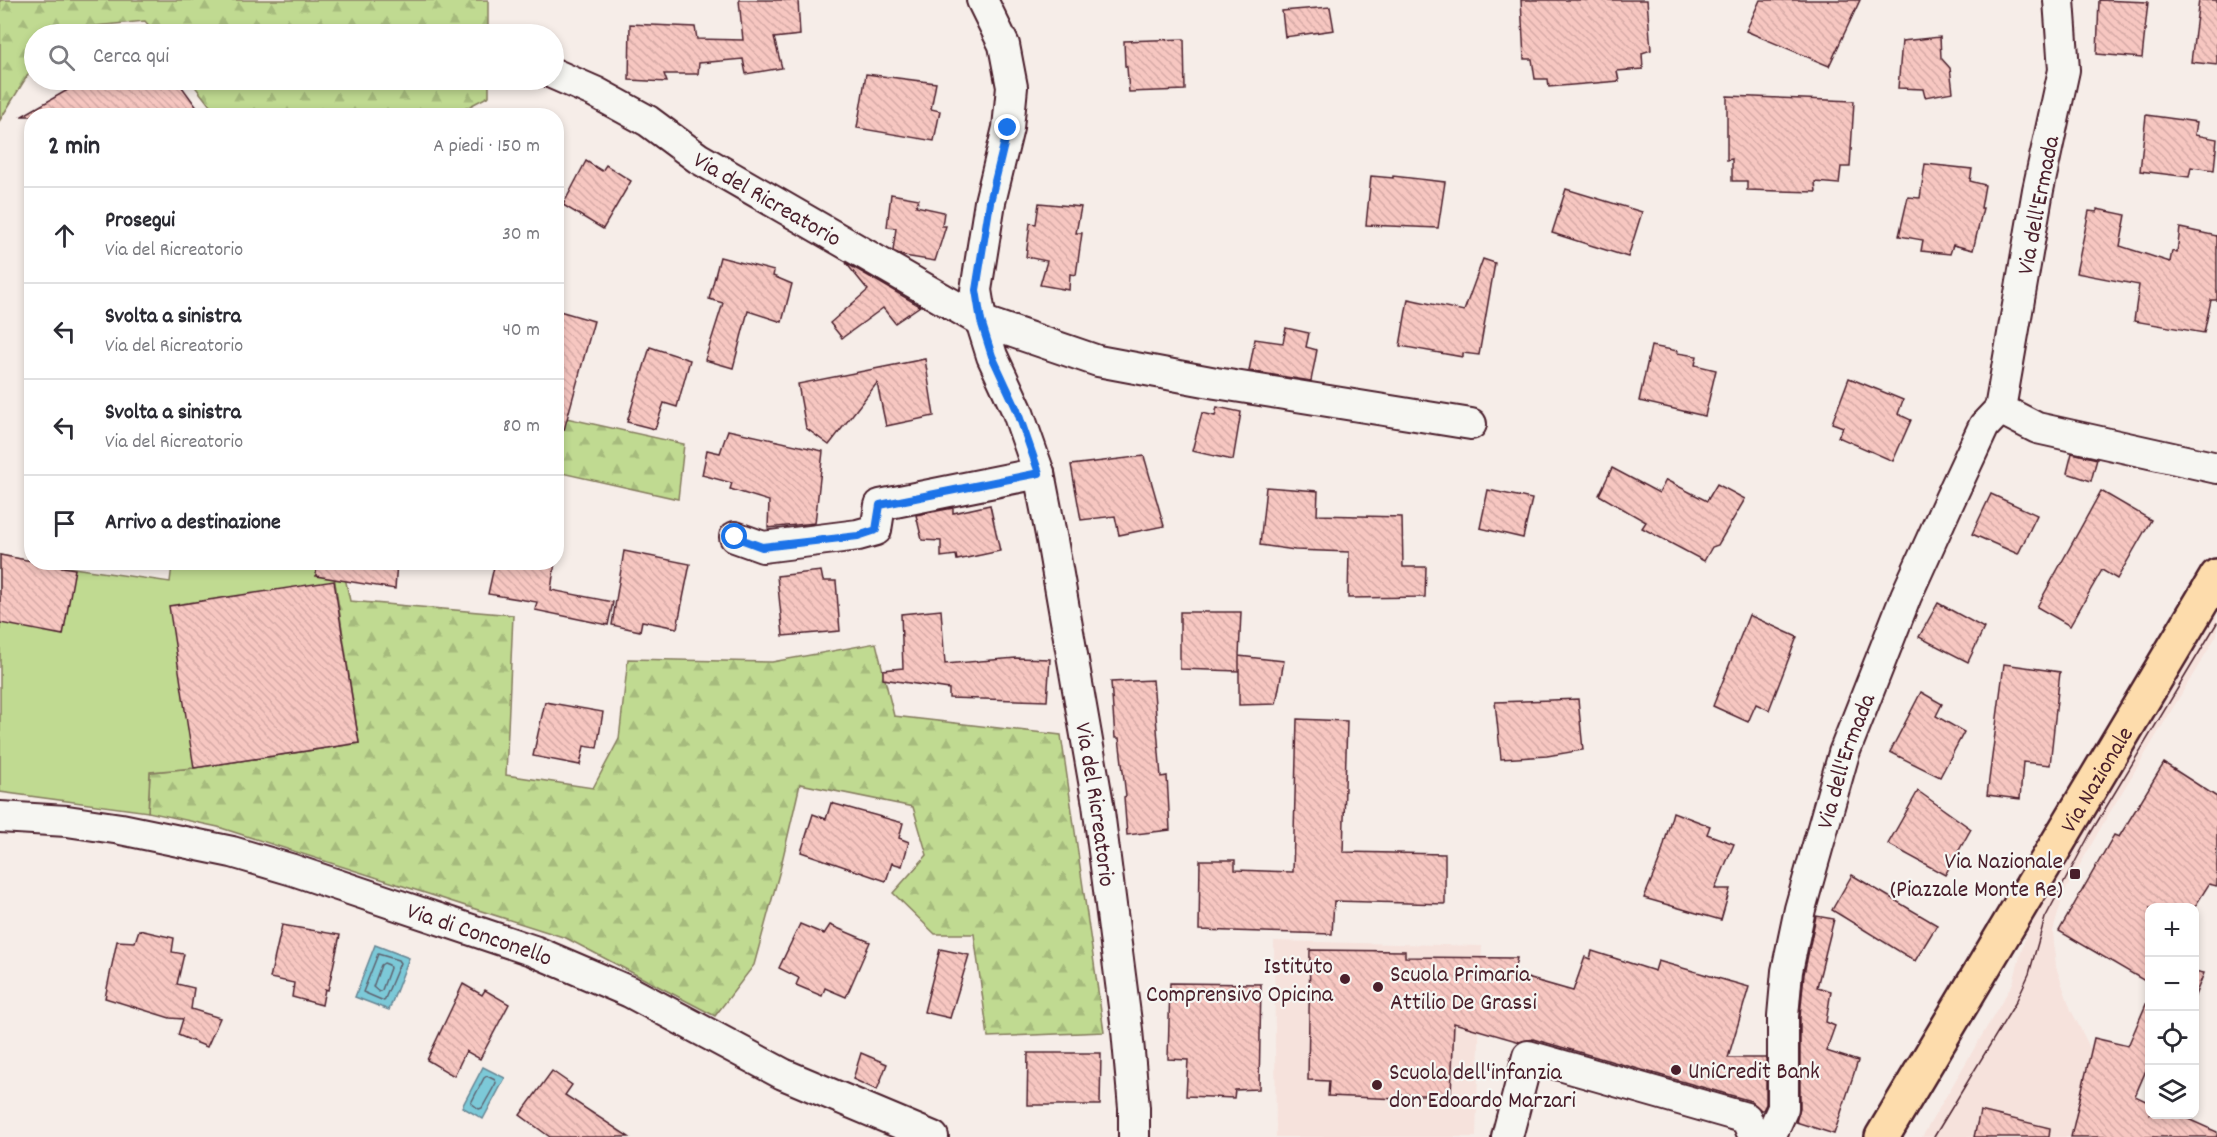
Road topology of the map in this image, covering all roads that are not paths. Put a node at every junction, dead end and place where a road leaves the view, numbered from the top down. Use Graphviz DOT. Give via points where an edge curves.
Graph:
graph roads {
  1 [pos="982,0"];
  2 [pos="2059,0"];
  3 [pos="564,78"];
  4 [pos="981,321"];
  5 [pos="2000,409"];
  6 [pos="1471,423"];
  7 [pos="2217,468"];
  8 [pos="1039,473"];
  9 [pos="735,537"];
  10 [pos="2217,576"];
  11 [pos="0,817"];
  12 [pos="933,1137"];
  13 [pos="1134,1137"];
  14 [pos="1506,1137"];
  15 [pos="1754,1137"];
  16 [pos="1770,1137"];
  17 [pos="1882,1137"];
  1 -- 4 [label="street, Via del Ricreatorio" via="1004,45 1012,87 1008,128 990,202 976,290"];
  2 -- 5 [label="street, Via dell'Ermada" via="2064,70 2038,190"];
  3 -- 4 [label="street, Via del Ricreatorio" via="648,122 698,158"];
  4 -- 6 [label="street, Via del Ricreatorio" via="1098,361"];
  4 -- 8 [label="street, Via del Ricreatorio"];
  5 -- 7 [label="street" via="2037,428"];
  5 -- 16 [label="street, Via dell'Ermada" via="1984,426 1906,596 1845,753 1800,909 1787,971 1783,1016 1784,1108"];
  8 -- 9 [label="street" via="880,505 876,530 858,536 762,547"];
  8 -- 13 [label="street, Via del Ricreatorio" via="1098,804 1127,1030"];
  10 -- 17 [label="main road, Via Nazionale"];
  11 -- 12 [label="street, Via di Conconello" via="121,829 232,852 534,951 630,993 783,1074"];
  14 -- 15 [label="street" via="1528,1056 1746,1118"];
}
